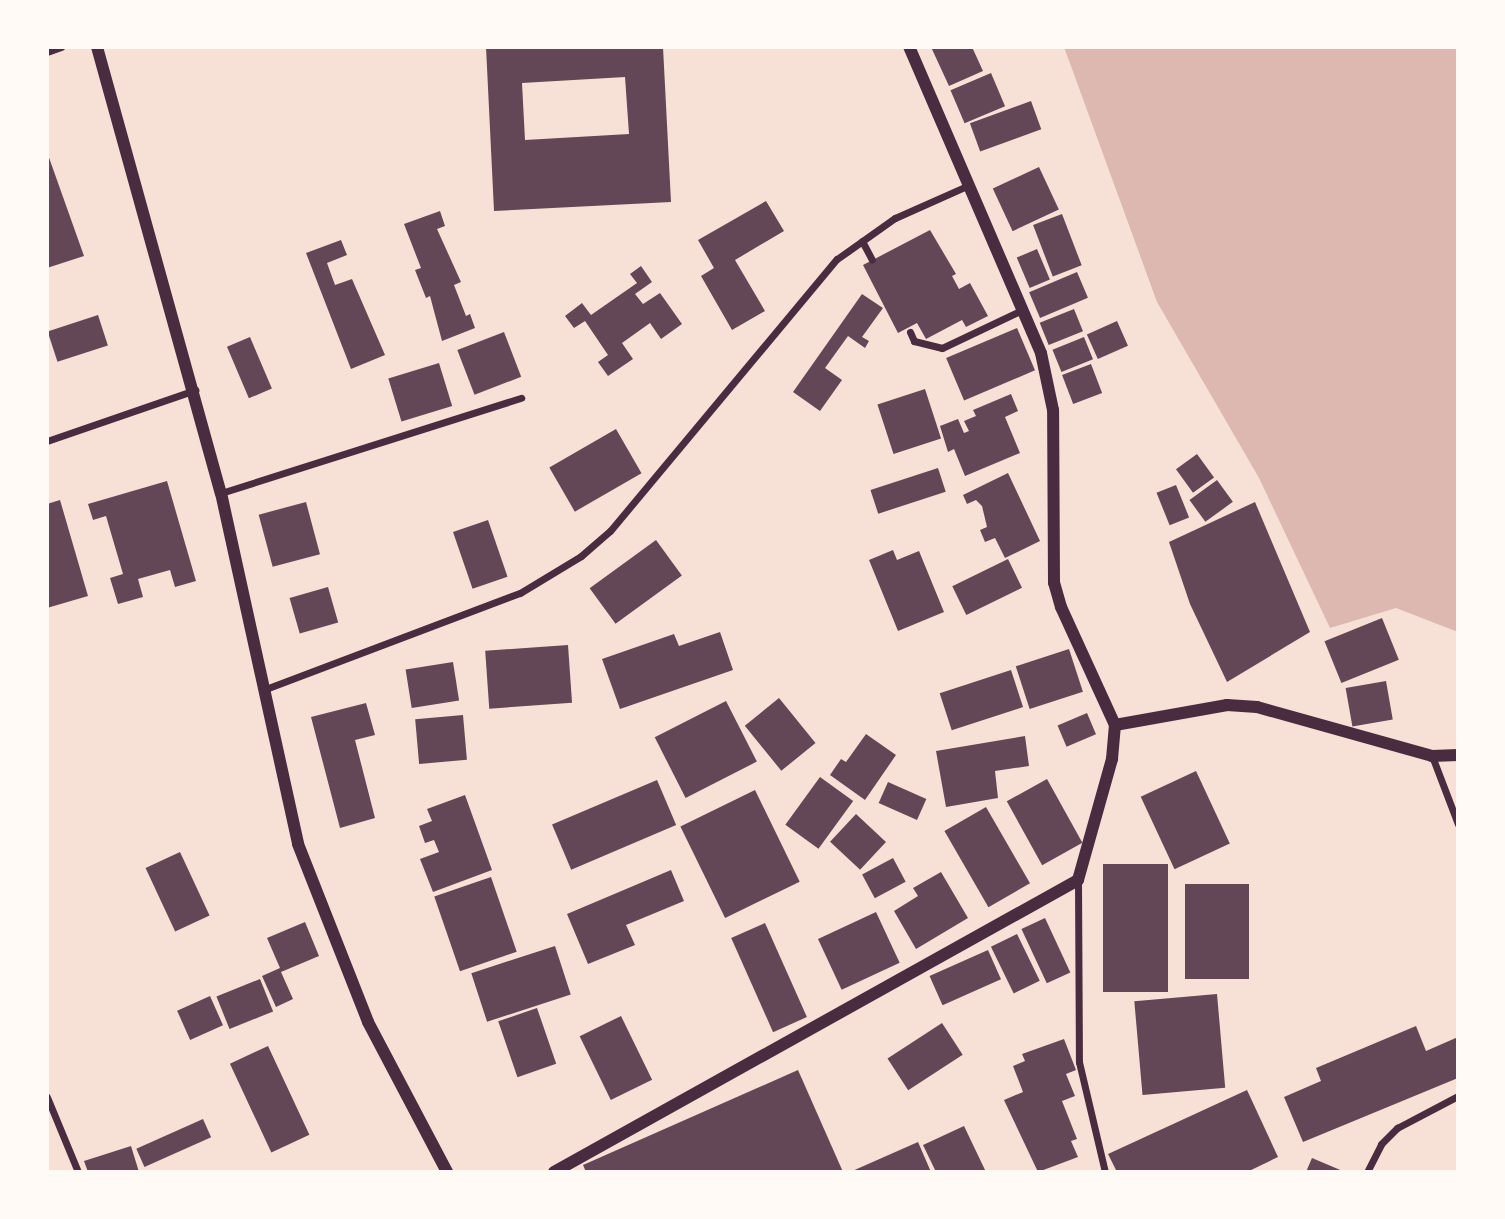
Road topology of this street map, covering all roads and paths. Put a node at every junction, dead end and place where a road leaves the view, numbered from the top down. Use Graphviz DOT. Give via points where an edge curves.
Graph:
graph roads {
  1 [pos="61,47"];
  2 [pos="97,47"];
  3 [pos="909,47"];
  4 [pos="47,52"];
  5 [pos="967,186"];
  6 [pos="862,241"];
  7 [pos="872,260"];
  8 [pos="1022,310"];
  9 [pos="910,332"];
  10 [pos="195,390"];
  11 [pos="521,398"];
  12 [pos="47,440"];
  13 [pos="221,494"];
  14 [pos="262,690"];
  15 [pos="1115,724"];
  16 [pos="1458,755"];
  17 [pos="1432,756"];
  18 [pos="1458,824"];
  19 [pos="1078,880"];
  20 [pos="1458,1096"];
  21 [pos="47,1097"];
  22 [pos="78,1172"];
  23 [pos="447,1172"];
  24 [pos="554,1172"];
  25 [pos="1105,1172"];
  26 [pos="1367,1172"];
  1 -- 4 [label="street"];
  2 -- 10 [label="street"];
  3 -- 5 [label="street"];
  5 -- 6 [label="street" via="895,218"];
  5 -- 8 [label="street"];
  6 -- 7 [label="street"];
  6 -- 14 [label="street" via="814,284 610,531 581,556 520,593"];
  8 -- 9 [label="street" via="943,348 914,341"];
  8 -- 15 [label="street" via="1041,353 1053,410 1054,583"];
  10 -- 12 [label="street"];
  10 -- 13 [label="street"];
  11 -- 13 [label="street"];
  13 -- 14 [label="street"];
  14 -- 23 [label="street" via="298,844 346,972"];
  15 -- 17 [label="street" via="1227,705 1257,707"];
  15 -- 19 [label="street" via="1112,759"];
  16 -- 17 [label="street"];
  17 -- 18 [label="street"];
  19 -- 24 [label="street"];
  19 -- 25 [label="street" via="1079,1062"];
  20 -- 26 [label="street" via="1397,1128 1381,1144"];
  21 -- 22 [label="street"];
}
